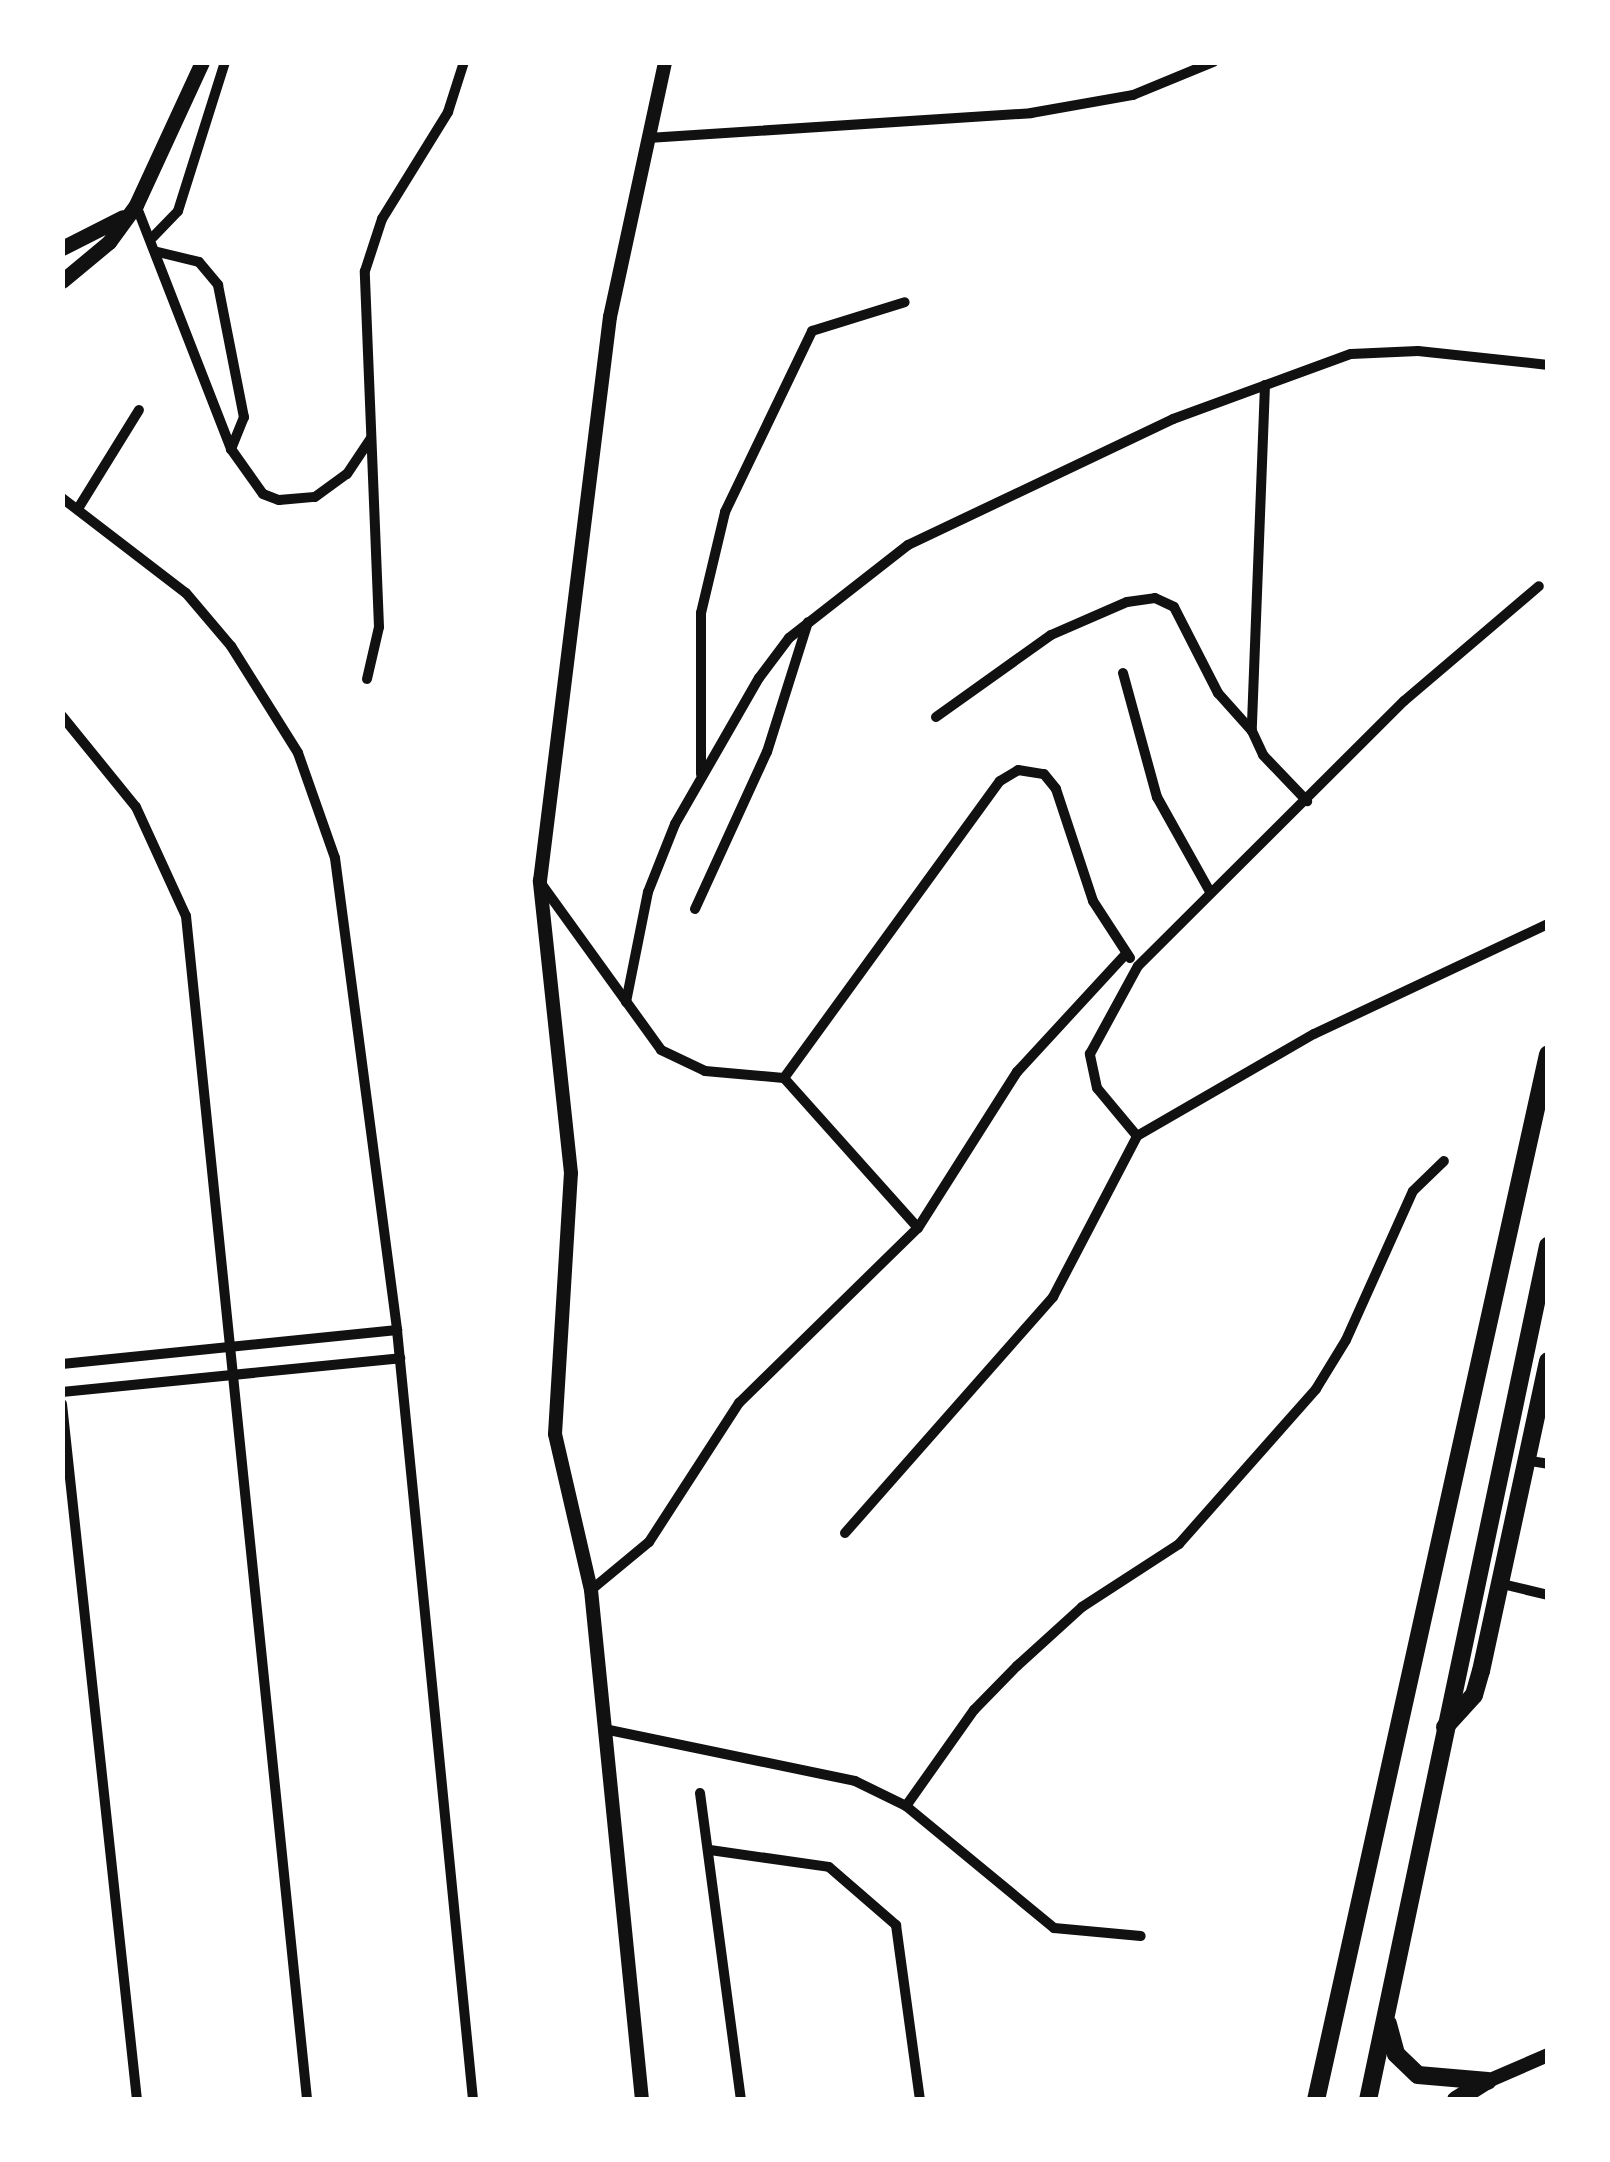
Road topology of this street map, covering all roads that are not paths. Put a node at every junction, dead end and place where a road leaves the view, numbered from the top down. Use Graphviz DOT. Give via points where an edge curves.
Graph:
graph roads {
  1 [pos="202,62"];
  2 [pos="225,62"];
  3 [pos="464,62"];
  4 [pos="665,62"];
  5 [pos="1213,62"];
  6 [pos="648,138"];
  7 [pos="136,205"];
  8 [pos="124,217"];
  9 [pos="152,237"];
  10 [pos="62,248"];
  11 [pos="158,252"];
  12 [pos="62,280"];
  13 [pos="905,302"];
  14 [pos="1548,365"];
  15 [pos="1264,384"];
  16 [pos="138,410"];
  17 [pos="371,437"];
  18 [pos="231,449"];
  19 [pos="62,498"];
  20 [pos="80,507"];
  21 [pos="1539,586"];
  22 [pos="808,621"];
  23 [pos="1123,673"];
  24 [pos="366,679"];
  25 [pos="62,716"];
  26 [pos="936,716"];
  27 [pos="1252,731"];
  28 [pos="701,775"];
  29 [pos="1307,801"];
  30 [pos="540,881"];
  31 [pos="1210,892"];
  32 [pos="695,909"];
  33 [pos="1548,924"];
  34 [pos="1126,954"];
  35 [pos="1138,966"];
  36 [pos="626,1002"];
  37 [pos="1548,1054"];
  38 [pos="784,1078"];
  39 [pos="1137,1136"];
  40 [pos="1444,1161"];
  41 [pos="918,1228"];
  42 [pos="1547,1252"];
  43 [pos="397,1330"];
  44 [pos="234,1348"];
  45 [pos="400,1358"];
  46 [pos="1548,1361"];
  47 [pos="62,1364"];
  48 [pos="236,1376"];
  49 [pos="62,1392"];
  50 [pos="62,1404"];
  51 [pos="1524,1460"];
  52 [pos="1548,1464"];
  53 [pos="845,1533"];
  54 [pos="1498,1583"];
  55 [pos="591,1590"];
  56 [pos="1548,1594"];
  57 [pos="1444,1727"];
  58 [pos="608,1730"];
  59 [pos="700,1793"];
  60 [pos="906,1806"];
  61 [pos="710,1850"];
  62 [pos="1142,1936"];
  63 [pos="1386,2019"];
  64 [pos="1548,2055"];
  65 [pos="1488,2081"];
  66 [pos="137,2100"];
  67 [pos="306,2100"];
  68 [pos="473,2100"];
  69 [pos="642,2100"];
  70 [pos="741,2100"];
  71 [pos="920,2100"];
  72 [pos="1316,2100"];
  73 [pos="1368,2100"];
  74 [pos="1456,2100"];
  1 -- 7 [label="main road"];
  2 -- 9 [label="street" via="178,211"];
  3 -- 17 [label="street" via="448,112 369,252"];
  4 -- 6 [label="street"];
  5 -- 6 [label="street" via="1133,96 1030,113"];
  6 -- 30 [label="street" via="610,316"];
  7 -- 8 [label="main road"];
  7 -- 9 [label="street"];
  8 -- 10 [label="main road"];
  8 -- 12 [label="main road" via="108,242"];
  9 -- 11 [label="street"];
  11 -- 18 [label="street"];
  11 -- 18 [label="street" via="199,262 218,285 244,416"];
  13 -- 28 [label="street" via="812,331 725,512 701,613"];
  14 -- 15 [label="street" via="1384,349"];
  15 -- 22 [label="street" via="962,514 908,545"];
  15 -- 27 [label="street"];
  16 -- 20 [label="street"];
  17 -- 18 [label="street" via="332,487 295,501 263,494"];
  17 -- 24 [label="street" via="379,627"];
  19 -- 20 [label="street"];
  20 -- 43 [label="street" via="186,593 231,646 268,697 320,807 335,858"];
  21 -- 29 [label="street" via="1418,688"];
  22 -- 28 [label="street" via="759,678"];
  22 -- 32 [label="street" via="767,752"];
  23 -- 31 [label="street" via="1157,798"];
  25 -- 44 [label="street" via="136,807 186,916"];
  26 -- 27 [label="street" via="1052,635 1127,602 1156,598 1174,607 1218,693"];
  27 -- 29 [label="street" via="1263,754"];
  28 -- 36 [label="street" via="648,892"];
  29 -- 31 [label="street"];
  30 -- 36 [label="street"];
  30 -- 55 [label="street" via="571,1174 555,1434"];
  31 -- 35 [label="street"];
  33 -- 39 [label="street" via="1314,1034"];
  34 -- 35 [label="street"];
  34 -- 38 [label="street" via="1093,901 1056,789 1044,774 1018,770 1000,782"];
  34 -- 41 [label="street" via="1018,1072"];
  35 -- 39 [label="street" via="1090,1054 1097,1088"];
  36 -- 38 [label="street" via="646,1034 684,1065"];
  37 -- 72 [label="highway"];
  38 -- 41 [label="street"];
  39 -- 53 [label="street" via="1053,1297"];
  40 -- 60 [label="street" via="1413,1192 1346,1340 1316,1389 1179,1544 1082,1607 1016,1666 974,1710"];
  41 -- 55 [label="street" via="739,1403 649,1542"];
  42 -- 57 [label="highway"];
  43 -- 44 [label="street"];
  43 -- 45 [label="street"];
  44 -- 47 [label="street"];
  44 -- 48 [label="street"];
  45 -- 48 [label="street"];
  45 -- 68 [label="street"];
  46 -- 51 [label="highway"];
  48 -- 49 [label="street"];
  48 -- 67 [label="street"];
  50 -- 66 [label="street"];
  51 -- 52 [label="street"];
  51 -- 54 [label="highway"];
  54 -- 56 [label="street"];
  54 -- 57 [label="highway" via="1474,1695"];
  55 -- 58 [label="street"];
  57 -- 63 [label="highway"];
  58 -- 60 [label="street" via="855,1781"];
  58 -- 69 [label="street"];
  59 -- 61 [label="street"];
  60 -- 62 [label="street" via="1054,1928"];
  61 -- 70 [label="street"];
  61 -- 71 [label="street" via="829,1867 896,1925"];
  63 -- 65 [label="highway" via="1396,2054 1418,2074"];
  63 -- 73 [label="highway"];
  64 -- 65 [label="street"];
  65 -- 74 [label="highway"];
}
